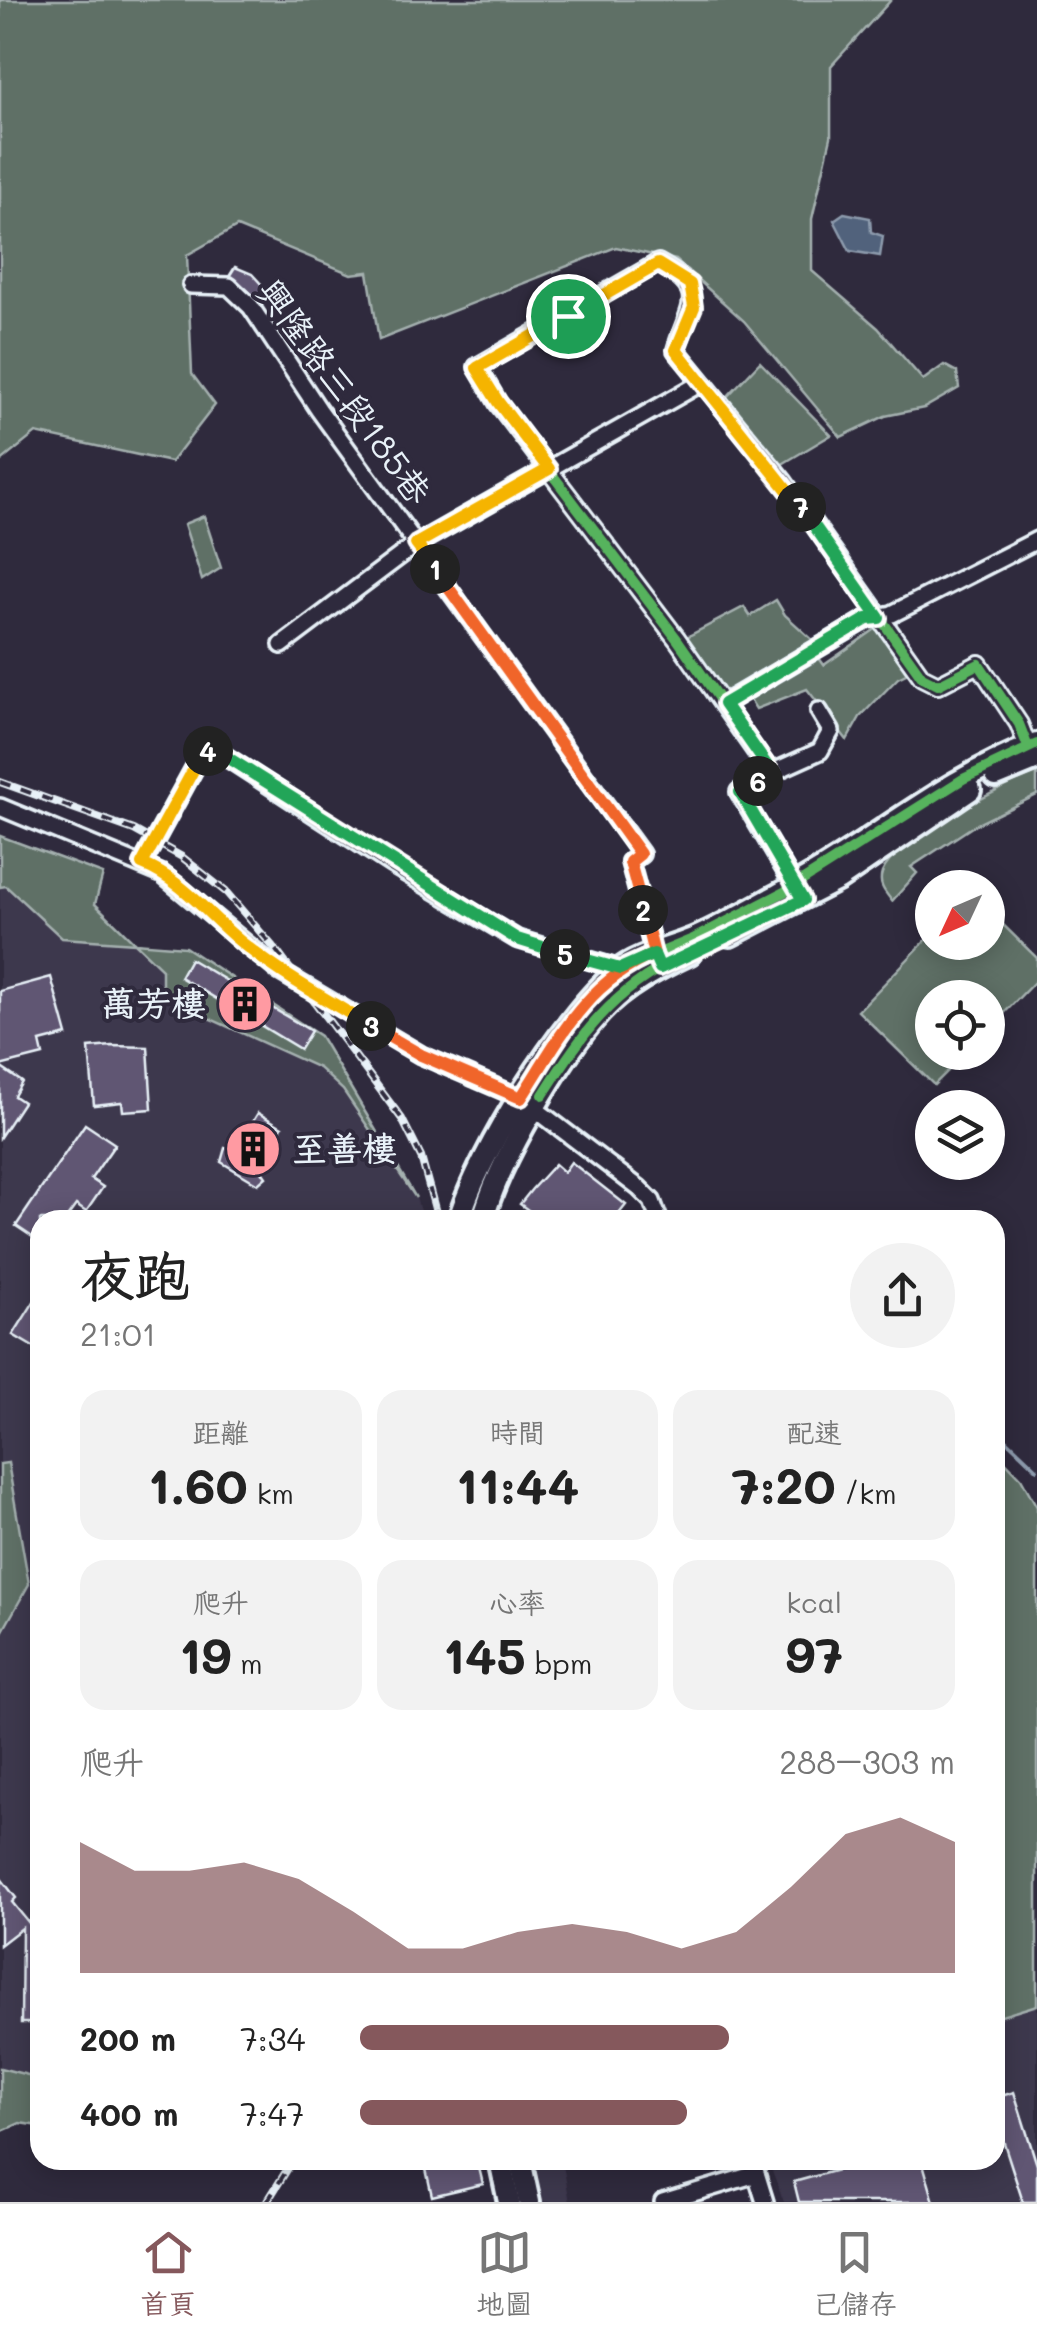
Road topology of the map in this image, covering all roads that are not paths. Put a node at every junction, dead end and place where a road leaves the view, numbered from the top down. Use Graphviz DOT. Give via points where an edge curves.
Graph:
graph roads {
  1 [pos="192,285"];
  2 [pos="700,383"];
  3 [pos="549,469"];
  4 [pos="1037,540"];
  5 [pos="416,544"];
  6 [pos="879,618"];
  7 [pos="282,644"];
  8 [pos="724,704"];
  9 [pos="819,711"];
  10 [pos="1034,750"];
  11 [pos="772,773"];
  12 [pos="0,807"];
  13 [pos="142,864"];
  14 [pos="798,893"];
  15 [pos="657,961"];
  16 [pos="620,969"];
  17 [pos="528,1103"];
  18 [pos="463,1210"];
  19 [pos="487,1210"];
  20 [pos="655,1210"];
  21 [pos="502,2170"];
  22 [pos="522,2170"];
  23 [pos="746,2170"];
  24 [pos="755,2170"];
  25 [pos="669,2201"];
  26 [pos="509,2202"];
  27 [pos="530,2202"];
  28 [pos="765,2202"];
  1 -- 5 [label="street, 興隆路三段185巷" via="214,283 241,294"];
  2 -- 3 [label="street"];
  2 -- 3 [label="street" via="676,350 694,307 690,284 658,264 477,368"];
  2 -- 6 [label="street" via="784,482"];
  3 -- 5 [label="street"];
  3 -- 8 [label="street"];
  4 -- 6 [label="street"];
  5 -- 7 [label="street"];
  5 -- 15 [label="street, 興隆路三段185巷" via="640,854 630,862"];
  6 -- 8 [label="street"];
  6 -- 10 [label="street" via="922,677 938,684 978,664"];
  8 -- 11 [label="street"];
  9 -- 11 [label="street" via="831,732 820,751"];
  10 -- 14 [label="main road"];
  11 -- 14 [label="street" via="740,792"];
  12 -- 13 [label="street"];
  13 -- 16 [label="street" via="202,754 217,751 517,939"];
  13 -- 17 [label="street" via="176,882 279,971 421,1055"];
  14 -- 15 [label="main road"];
  15 -- 16 [label="main road"];
  15 -- 17 [label="main road" via="599,1013"];
  16 -- 17 [label="main road" via="575,1014"];
  17 -- 18 [label="main road" via="485,1156"];
  17 -- 19 [label="main road"];
  17 -- 20 [label="street" via="640,1188"];
  21 -- 26 [label="main road"];
  22 -- 27 [label="main road"];
  23 -- 25 [label="street"];
  24 -- 28 [label="street"];
}
